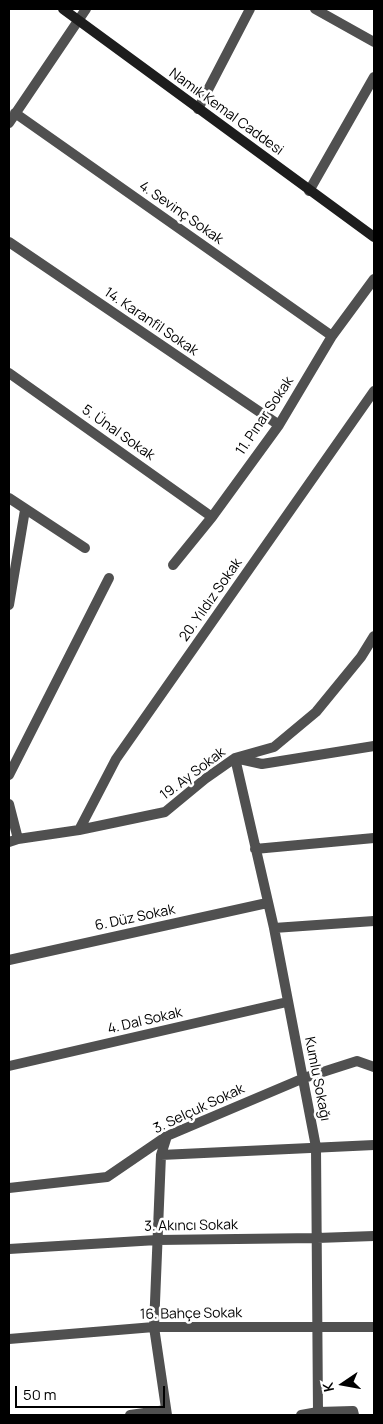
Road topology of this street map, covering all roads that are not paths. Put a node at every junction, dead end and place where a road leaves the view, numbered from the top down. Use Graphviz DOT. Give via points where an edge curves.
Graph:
graph roads {
  1 [pos="63,9"];
  2 [pos="86,9"];
  3 [pos="250,9"];
  4 [pos="315,9"];
  5 [pos="79,21"];
  6 [pos="374,42"];
  7 [pos="374,77"];
  8 [pos="198,109"];
  9 [pos="15,113"];
  10 [pos="9,123"];
  11 [pos="309,190"];
  12 [pos="374,237"];
  13 [pos="9,242"];
  14 [pos="374,279"];
  15 [pos="332,336"];
  16 [pos="9,373"];
  17 [pos="374,391"];
  18 [pos="279,425"];
  19 [pos="9,498"];
  20 [pos="25,510"];
  21 [pos="212,516"];
  22 [pos="85,548"];
  23 [pos="173,565"];
  24 [pos="110,578"];
  25 [pos="9,605"];
  26 [pos="374,636"];
  27 [pos="374,654"];
  28 [pos="361,657"];
  29 [pos="374,746"];
  30 [pos="234,758"];
  31 [pos="9,775"];
  32 [pos="9,804"];
  33 [pos="79,830"];
  34 [pos="374,838"];
  35 [pos="13,841"];
  36 [pos="254,849"];
  37 [pos="267,903"];
  38 [pos="374,921"];
  39 [pos="274,928"];
  40 [pos="9,960"];
  41 [pos="287,1002"];
  42 [pos="9,1066"];
  43 [pos="374,1067"];
  44 [pos="304,1078"];
  45 [pos="167,1136"];
  46 [pos="374,1145"];
  47 [pos="316,1147"];
  48 [pos="161,1155"];
  49 [pos="9,1188"];
  50 [pos="374,1236"];
  51 [pos="317,1238"];
  52 [pos="157,1240"];
  53 [pos="9,1249"];
  54 [pos="154,1327"];
  55 [pos="374,1327"];
  56 [pos="316,1328"];
  57 [pos="9,1339"];
  58 [pos="318,1412"];
  59 [pos="166,1413"];
  60 [pos="354,1413"];
  61 [pos="130,1415"];
  62 [pos="302,1415"];
  1 -- 5 [label="street, Namık Kemal Caddesi"];
  2 -- 5 [label="street"];
  3 -- 8 [label="street"];
  4 -- 6 [label="street"];
  5 -- 8 [label="street, Namık Kemal Caddesi"];
  5 -- 9 [label="street"];
  7 -- 11 [label="street"];
  8 -- 11 [label="street, Namık Kemal Caddesi"];
  9 -- 10 [label="street"];
  9 -- 15 [label="street, 4. Sevinç Sokak"];
  11 -- 12 [label="street, Namık Kemal Caddesi"];
  13 -- 18 [label="street, 14. Karanfil Sokak"];
  14 -- 15 [label="street, 11. Pınar Sokak"];
  15 -- 18 [label="street, 11. Pınar Sokak"];
  16 -- 21 [label="street, 5. Ünal Sokak"];
  17 -- 33 [label="street, 20. Yıldız Sokak" via="116,759"];
  18 -- 21 [label="street, 11. Pınar Sokak"];
  19 -- 20 [label="street"];
  20 -- 22 [label="street"];
  20 -- 25 [label="street"];
  21 -- 23 [label="street, 11. Pınar Sokak"];
  24 -- 31 [label="street"];
  26 -- 28 [label="street, 19. Ay Sokak"];
  27 -- 28 [label="street"];
  28 -- 30 [label="street, 19. Ay Sokak" via="316,712 274,747"];
  29 -- 30 [label="street" via="262,764"];
  30 -- 33 [label="street, 19. Ay Sokak" via="165,812"];
  30 -- 36 [label="street, Kumlu Sokağı"];
  32 -- 35 [label="street"];
  33 -- 35 [label="street, 19. Ay Sokak"];
  34 -- 36 [label="street"];
  36 -- 37 [label="street, Kumlu Sokağı"];
  37 -- 39 [label="street, Kumlu Sokağı"];
  37 -- 40 [label="street, 6. Düz Sokak"];
  38 -- 39 [label="street"];
  39 -- 41 [label="street, Kumlu Sokağı"];
  41 -- 42 [label="street, 4. Dal Sokak"];
  41 -- 44 [label="street, Kumlu Sokağı"];
  43 -- 44 [label="street, 3. Selçuk Sokak" via="357,1062"];
  44 -- 45 [label="street, 3. Selçuk Sokak"];
  44 -- 47 [label="street, Kumlu Sokağı"];
  45 -- 48 [label="street"];
  45 -- 49 [label="street, 3. Selçuk Sokak" via="107,1177"];
  46 -- 47 [label="street"];
  47 -- 48 [label="street"];
  47 -- 51 [label="street, Kumlu Sokağı"];
  48 -- 52 [label="street"];
  50 -- 51 [label="street, 3. Akıncı Sokak"];
  51 -- 52 [label="street, 3. Akıncı Sokak"];
  51 -- 56 [label="street, Kumlu Sokağı"];
  52 -- 53 [label="street, 3. Akıncı Sokak"];
  52 -- 54 [label="street"];
  54 -- 56 [label="street, 16. Bahçe Sokak"];
  54 -- 57 [label="street, 16. Bahçe Sokak"];
  54 -- 59 [label="street"];
  55 -- 56 [label="street, 16. Bahçe Sokak"];
  56 -- 58 [label="street, Kumlu Sokağı"];
  58 -- 60 [label="street"];
  58 -- 62 [label="street"];
  59 -- 61 [label="street"];
}
